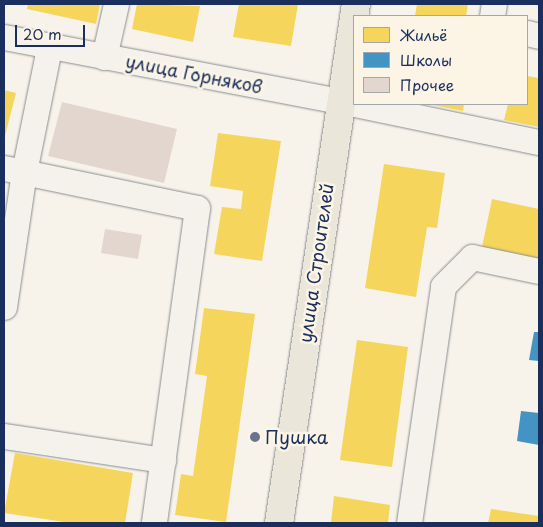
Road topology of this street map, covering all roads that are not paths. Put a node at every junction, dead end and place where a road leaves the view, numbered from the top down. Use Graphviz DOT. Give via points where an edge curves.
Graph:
graph roads {
  1 [pos="116,4"];
  2 [pos="4,38"];
  3 [pos="353,46"];
  4 [pos="49,48"];
  5 [pos="104,57"];
  6 [pos="349,103"];
  7 [pos="359,105"];
  8 [pos="539,142"];
  9 [pos="14,170"];
  10 [pos="539,271"];
  11 [pos="4,307"];
  12 [pos="4,436"];
  13 [pos="163,460"];
  14 [pos="154,523"];
  15 [pos="278,523"];
  16 [pos="409,523"];
  1 -- 5 [label="street"];
  2 -- 4 [label="street, улица Горняков"];
  3 -- 6 [label="main road, улица Строителей"];
  4 -- 5 [label="street, улица Горняков"];
  4 -- 9 [label="street"];
  5 -- 6 [label="street, улица Горняков"];
  6 -- 15 [label="main road, улица Строителей"];
  7 -- 8 [label="street, улица Горняков"];
  9 -- 11 [label="street"];
  9 -- 13 [label="street" via="197,208"];
  10 -- 16 [label="street" via="472,257 443,286"];
  12 -- 13 [label="street"];
  13 -- 14 [label="street"];
}
